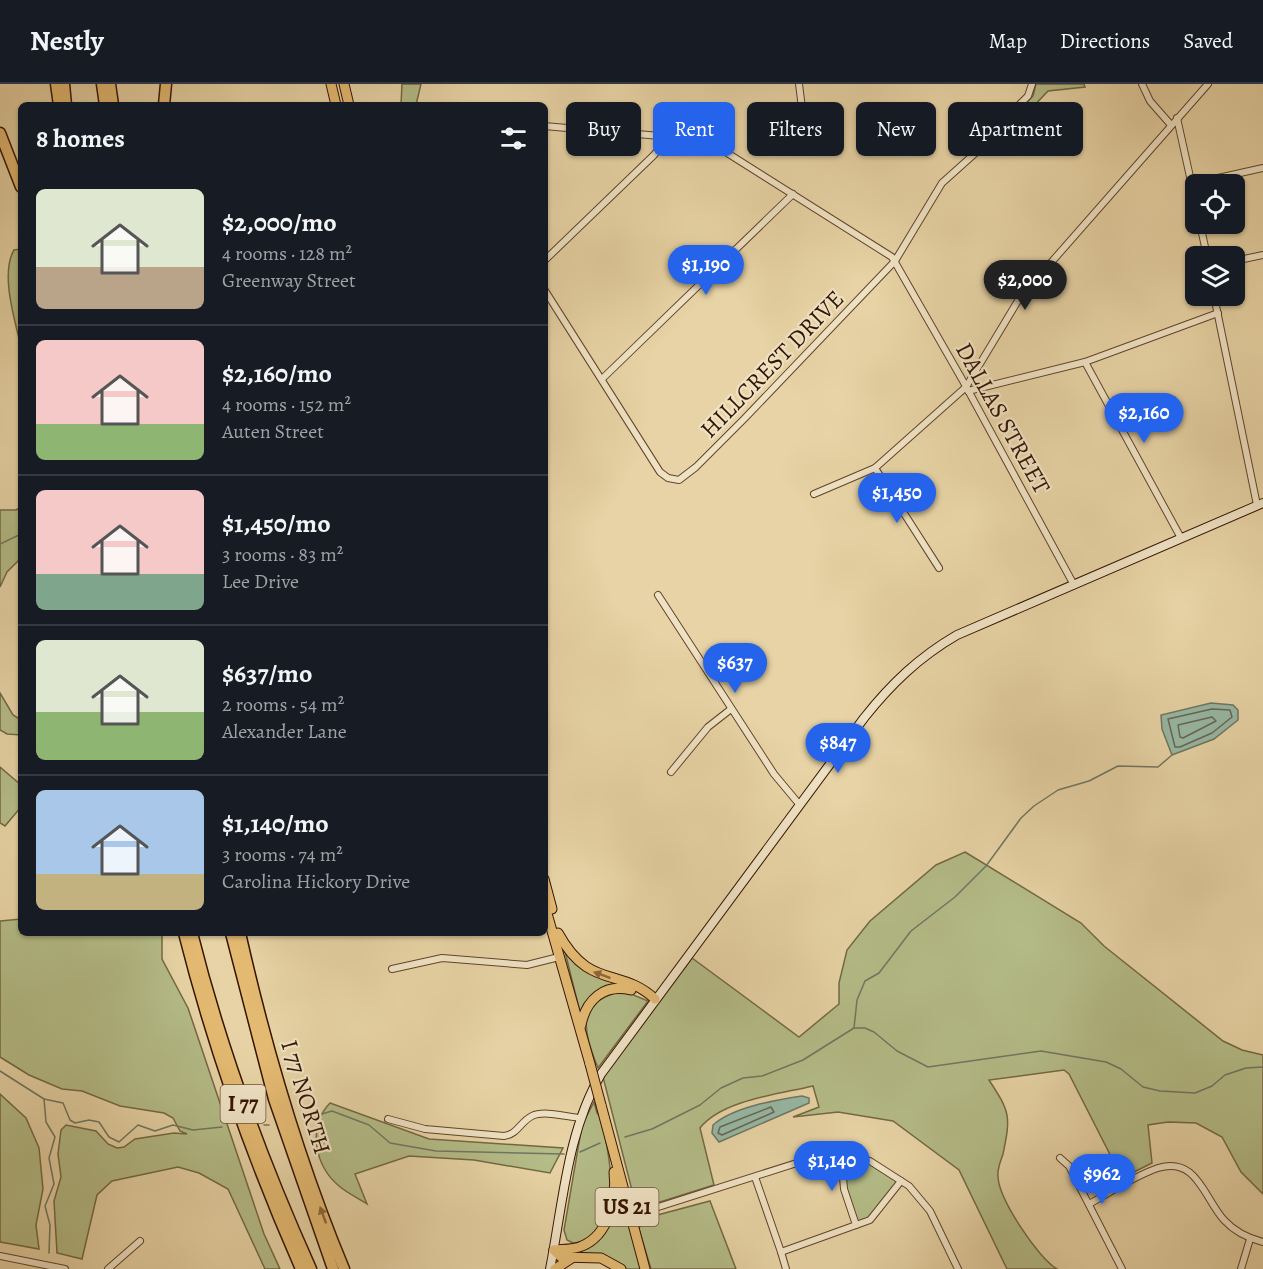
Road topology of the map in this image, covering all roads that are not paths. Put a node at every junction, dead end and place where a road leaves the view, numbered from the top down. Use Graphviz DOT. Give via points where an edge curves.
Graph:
graph roads {
  1 [pos="56,84"];
  2 [pos="64,84"];
  3 [pos="102,84"];
  4 [pos="110,84"];
  5 [pos="166,84"];
  6 [pos="331,84"];
  7 [pos="344,84"];
  8 [pos="799,84"];
  9 [pos="1032,84"];
  10 [pos="1142,84"];
  11 [pos="1208,84"];
  12 [pos="59,102"];
  13 [pos="66,102"];
  14 [pos="105,102"];
  15 [pos="113,102"];
  16 [pos="164,102"];
  17 [pos="335,102"];
  18 [pos="348,102"];
  19 [pos="801,102"];
  20 [pos="1177,118"];
  21 [pos="1171,125"];
  22 [pos="548,126"];
  23 [pos="0,133"];
  24 [pos="653,136"];
  25 [pos="653,156"];
  26 [pos="732,156"];
  27 [pos="1263,168"];
  28 [pos="1189,174"];
  29 [pos="1236,174"];
  30 [pos="18,179"];
  31 [pos="793,194"];
  32 [pos="1263,255"];
  33 [pos="548,257"];
  34 [pos="1245,259"];
  35 [pos="896,261"];
  36 [pos="548,295"];
  37 [pos="1216,306"];
  38 [pos="1218,313"];
  39 [pos="1085,362"];
  40 [pos="602,379"];
  41 [pos="967,389"];
  42 [pos="875,468"];
  43 [pos="814,494"];
  44 [pos="1260,504"];
  45 [pos="1181,538"];
  46 [pos="939,568"];
  47 [pos="1074,585"];
  48 [pos="658,595"];
  49 [pos="731,709"];
  50 [pos="671,772"];
  51 [pos="799,804"];
  52 [pos="548,894"];
  53 [pos="548,917"];
  54 [pos="558,933"];
  55 [pos="185,936"];
  56 [pos="193,936"];
  57 [pos="232,936"];
  58 [pos="241,936"];
  59 [pos="559,957"];
  60 [pos="392,969"];
  61 [pos="572,993"];
  62 [pos="655,999"];
  63 [pos="581,1028"];
  64 [pos="580,1118"];
  65 [pos="388,1119"];
  66 [pos="611,1145"];
  67 [pos="841,1154"];
  68 [pos="1060,1158"];
  69 [pos="755,1177"];
  70 [pos="901,1181"];
  71 [pos="1089,1204"];
  72 [pos="630,1215"];
  73 [pos="856,1225"];
  74 [pos="1250,1239"];
  75 [pos="140,1241"];
  76 [pos="1263,1242"];
  77 [pos="554,1250"];
  78 [pos="781,1252"];
  79 [pos="0,1256"];
  80 [pos="574,1257"];
  81 [pos="65,1269"];
  82 [pos="108,1269"];
  83 [pos="301,1269"];
  84 [pos="311,1269"];
  85 [pos="333,1269"];
  86 [pos="344,1269"];
  87 [pos="550,1269"];
  88 [pos="555,1269"];
  89 [pos="621,1269"];
  90 [pos="645,1269"];
  91 [pos="786,1269"];
  92 [pos="958,1269"];
  93 [pos="1122,1269"];
  94 [pos="1241,1269"];
  1 -- 12 [label="highway"];
  2 -- 13 [label="highway"];
  3 -- 14 [label="highway"];
  4 -- 15 [label="highway"];
  5 -- 16 [label="highway"];
  6 -- 17 [label="main road"];
  7 -- 18 [label="main road"];
  8 -- 19 [label="street"];
  9 -- 35 [label="street, HILLCREST DRIVE" via="1028,96 992,139 942,183"];
  10 -- 21 [label="street" via="1151,102"];
  11 -- 20 [label="street"];
  20 -- 21 [label="street"];
  20 -- 28 [label="street"];
  21 -- 41 [label="street" via="1019,299"];
  22 -- 24 [label="street, DALLAS STREET"];
  23 -- 30 [label="highway"];
  25 -- 33 [label="street"];
  26 -- 31 [label="street, DALLAS STREET"];
  27 -- 29 [label="street"];
  31 -- 35 [label="street, DALLAS STREET"];
  31 -- 40 [label="street"];
  32 -- 34 [label="street"];
  35 -- 40 [label="street, HILLCREST DRIVE" via="744,419 679,480 660,472"];
  35 -- 41 [label="street, DALLAS STREET"];
  36 -- 40 [label="street, HILLCREST DRIVE"];
  37 -- 38 [label="street"];
  38 -- 39 [label="street"];
  38 -- 44 [label="street"];
  39 -- 41 [label="street"];
  39 -- 45 [label="street"];
  41 -- 42 [label="street"];
  41 -- 47 [label="street, DALLAS STREET"];
  42 -- 43 [label="street"];
  42 -- 46 [label="street"];
  44 -- 45 [label="main road"];
  45 -- 47 [label="main road"];
  47 -- 51 [label="main road" via="957,635 917,661 878,700"];
  48 -- 49 [label="street"];
  49 -- 50 [label="street" via="708,727"];
  49 -- 51 [label="street" via="786,791"];
  51 -- 62 [label="main road"];
  52 -- 54 [label="main road, US 21"];
  53 -- 59 [label="main road, US 21"];
  54 -- 61 [label="main road, US 21"];
  62 -- 54 [label="main road, one-way" via="640,988 583,966"];
  55 -- 83 [label="highway, I 77" via="239,1114"];
  56 -- 84 [label="highway, I 77" via="246,1112"];
  57 -- 85 [label="highway, I 77" via="272,1092"];
  86 -- 58 [label="highway, I 77 NORTH / I 77, one-way" via="283,1097"];
  59 -- 60 [label="street" via="527,965 442,958"];
  59 -- 61 [label="main road, US 21"];
  61 -- 63 [label="main road, US 21"];
  62 -- 63 [label="main road" via="628,989 609,990 588,1005"];
  62 -- 64 [label="main road" via="601,1074"];
  63 -- 66 [label="main road, US 21, bridge"];
  64 -- 65 [label="street" via="536,1115 504,1136 425,1129"];
  64 -- 77 [label="main road"];
  66 -- 72 [label="main road, US 21"];
  66 -- 77 [label="main road" via="614,1194 603,1227 583,1246"];
  67 -- 69 [label="street" via="822,1155"];
  67 -- 70 [label="street" via="879,1164"];
  67 -- 73 [label="street" via="844,1189"];
  68 -- 71 [label="street" via="1069,1166"];
  69 -- 72 [label="street"];
  69 -- 78 [label="street"];
  70 -- 73 [label="street" via="873,1218"];
  70 -- 92 [label="street" via="930,1211"];
  71 -- 74 [label="street" via="1148,1172 1175,1166 1198,1179 1223,1219"];
  71 -- 93 [label="street"];
  72 -- 90 [label="main road, US 21"];
  73 -- 78 [label="street"];
  74 -- 76 [label="street"];
  74 -- 94 [label="street"];
  75 -- 82 [label="street"];
  77 -- 80 [label="main road" via="561,1257"];
  77 -- 87 [label="main road"];
  78 -- 91 [label="street"];
  79 -- 81 [label="street"];
  80 -- 88 [label="main road"];
  80 -- 89 [label="main road" via="601,1258"];
}
